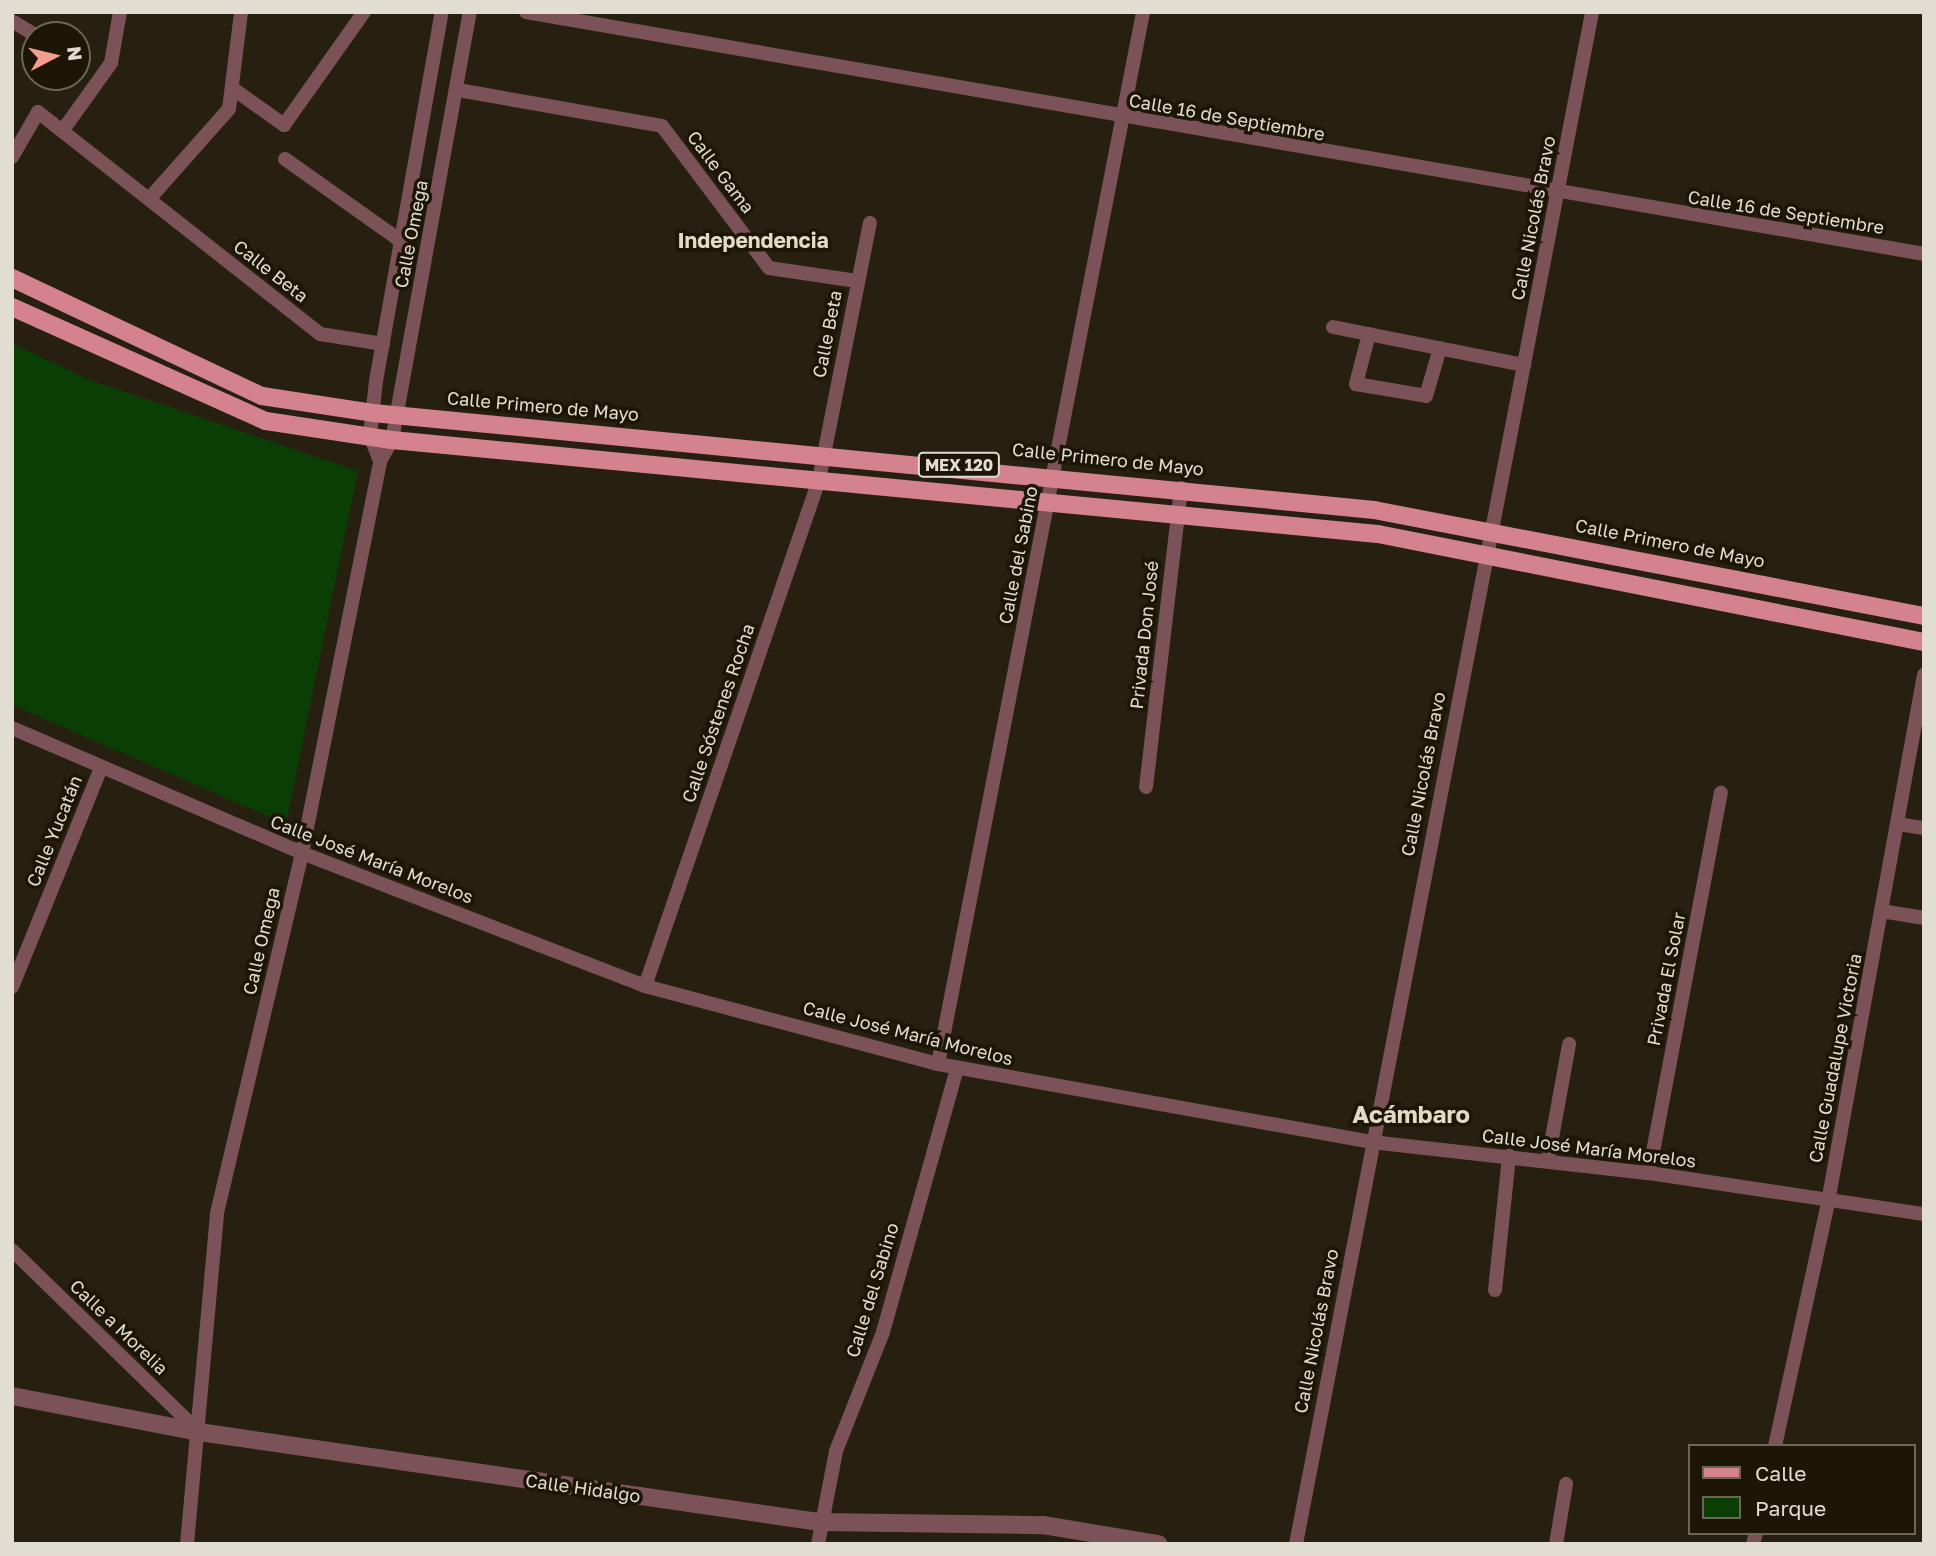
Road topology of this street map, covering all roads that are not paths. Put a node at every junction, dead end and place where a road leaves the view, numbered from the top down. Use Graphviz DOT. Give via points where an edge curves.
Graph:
graph roads {
  1 [pos="120,12"];
  2 [pos="241,12"];
  3 [pos="364,12"];
  4 [pos="442,12"];
  5 [pos="470,12"];
  6 [pos="526,12"];
  7 [pos="1143,12"];
  8 [pos="1592,12"];
  9 [pos="617,20"];
  10 [pos="232,88"];
  11 [pos="458,90"];
  12 [pos="1122,119"];
  13 [pos="63,130"];
  14 [pos="12,158"];
  15 [pos="285,159"];
  16 [pos="1557,194"];
  17 [pos="149,199"];
  18 [pos="870,223"];
  19 [pos="401,241"];
  20 [pos="1924,254"];
  21 [pos="12,278"];
  22 [pos="858,281"];
  23 [pos="12,307"];
  24 [pos="1333,327"];
  25 [pos="1369,334"];
  26 [pos="383,344"];
  27 [pos="1440,348"];
  28 [pos="1524,365"];
  29 [pos="373,413"];
  30 [pos="397,414"];
  31 [pos="370,436"];
  32 [pos="392,440"];
  33 [pos="824,452"];
  34 [pos="380,461"];
  35 [pos="1053,474"];
  36 [pos="819,480"];
  37 [pos="1181,488"];
  38 [pos="1049,499"];
  39 [pos="1177,512"];
  40 [pos="1493,529"];
  41 [pos="1486,552"];
  42 [pos="1924,616"];
  43 [pos="1924,642"];
  44 [pos="1924,675"];
  45 [pos="12,728"];
  46 [pos="100,768"];
  47 [pos="1146,787"];
  48 [pos="1721,793"];
  49 [pos="1898,824"];
  50 [pos="1924,828"];
  51 [pos="302,853"];
  52 [pos="1881,911"];
  53 [pos="1924,918"];
  54 [pos="645,986"];
  55 [pos="12,987"];
  56 [pos="1569,1044"];
  57 [pos="938,1064"];
  58 [pos="957,1068"];
  59 [pos="1371,1142"];
  60 [pos="1509,1156"];
  61 [pos="1548,1160"];
  62 [pos="1650,1173"];
  63 [pos="1828,1202"];
  64 [pos="1924,1214"];
  65 [pos="12,1250"];
  66 [pos="1494,1290"];
  67 [pos="12,1396"];
  68 [pos="199,1432"];
  69 [pos="1774,1444"];
  70 [pos="1566,1484"];
  71 [pos="819,1522"];
  72 [pos="187,1544"];
  73 [pos="818,1544"];
  74 [pos="1158,1544"];
  75 [pos="1296,1544"];
  76 [pos="1556,1544"];
  1 -- 13 [label="street" via="111,63"];
  2 -- 10 [label="street"];
  3 -- 10 [label="street" via="284,125"];
  4 -- 19 [label="street, Calle Omega"];
  5 -- 11 [label="street, Calle Omega"];
  6 -- 9 [label="street, Calle 16 de Septiembre"];
  7 -- 12 [label="street, Calle del Sabino"];
  8 -- 16 [label="street, Calle Nicolás Bravo"];
  9 -- 12 [label="street, Calle 16 de Septiembre"];
  10 -- 17 [label="street" via="215,130"];
  11 -- 22 [label="street, Calle Gama" via="662,126 769,268"];
  11 -- 30 [label="street, Calle Omega"];
  12 -- 16 [label="street, Calle 16 de Septiembre"];
  12 -- 35 [label="street, Calle del Sabino"];
  13 -- 14 [label="street, Calle Beta" via="38,112"];
  13 -- 17 [label="street, Calle Beta"];
  15 -- 19 [label="street"];
  16 -- 20 [label="street, Calle 16 de Septiembre"];
  16 -- 28 [label="street, Calle Nicolás Bravo"];
  17 -- 26 [label="street, Calle Beta" via="320,334"];
  18 -- 22 [label="street, Calle Beta"];
  19 -- 26 [label="street, Calle Omega"];
  21 -- 29 [label="main road, Calle Primero de Mayo / MEX 120" via="262,396"];
  22 -- 33 [label="street, Calle Beta"];
  23 -- 31 [label="main road, MEX 120" via="228,408 266,421"];
  24 -- 25 [label="street"];
  25 -- 27 [label="street"];
  25 -- 27 [label="street" via="1356,383 1426,396"];
  26 -- 29 [label="street, Calle Omega"];
  27 -- 28 [label="street"];
  28 -- 40 [label="street, Calle Nicolás Bravo"];
  29 -- 30 [label="main road, Calle Primero de Mayo / MEX 120"];
  29 -- 31 [label="street, Calle Omega"];
  30 -- 32 [label="street, Calle Omega"];
  30 -- 33 [label="main road, Calle Primero de Mayo / MEX 120"];
  31 -- 32 [label="main road, MEX 120"];
  31 -- 34 [label="street, Calle Omega"];
  32 -- 34 [label="street, Calle Omega"];
  32 -- 36 [label="main road, MEX 120"];
  33 -- 35 [label="main road, Calle Primero de Mayo / MEX 120"];
  33 -- 36 [label="street, Calle Sóstenes Rocha"];
  34 -- 51 [label="street, Calle Omega"];
  35 -- 37 [label="main road, Calle Primero de Mayo / MEX 120"];
  35 -- 38 [label="street, Calle del Sabino"];
  36 -- 38 [label="main road, MEX 120"];
  36 -- 54 [label="street, Calle Sóstenes Rocha"];
  37 -- 39 [label="street, Privada Don José"];
  37 -- 40 [label="main road, Calle Primero de Mayo / MEX 120"];
  38 -- 39 [label="main road, MEX 120"];
  38 -- 57 [label="street, Calle del Sabino"];
  39 -- 41 [label="main road, MEX 120"];
  39 -- 47 [label="street, Privada Don José"];
  40 -- 41 [label="street, Calle Nicolás Bravo"];
  40 -- 42 [label="main road, Calle Primero de Mayo / MEX 120"];
  41 -- 43 [label="main road, MEX 120"];
  41 -- 59 [label="street, Calle Nicolás Bravo"];
  44 -- 49 [label="street, Calle Guadalupe Victoria"];
  45 -- 46 [label="street, Calle José María Morelos"];
  46 -- 51 [label="street, Calle José María Morelos"];
  46 -- 55 [label="street, Calle Yucatán"];
  48 -- 62 [label="street, Privada El Solar"];
  49 -- 50 [label="street"];
  49 -- 52 [label="street, Calle Guadalupe Victoria"];
  51 -- 54 [label="street, Calle José María Morelos"];
  51 -- 68 [label="street, Calle Omega" via="217,1213"];
  52 -- 53 [label="street"];
  52 -- 63 [label="street, Calle Guadalupe Victoria"];
  54 -- 57 [label="street, Calle José María Morelos"];
  56 -- 61 [label="street"];
  57 -- 58 [label="street, Calle José María Morelos"];
  58 -- 59 [label="street, Calle José María Morelos"];
  58 -- 71 [label="street, Calle del Sabino" via="883,1332 836,1451"];
  59 -- 60 [label="street, Calle José María Morelos"];
  59 -- 75 [label="street, Calle Nicolás Bravo"];
  60 -- 61 [label="street, Calle José María Morelos"];
  60 -- 66 [label="street"];
  61 -- 62 [label="street, Calle José María Morelos"];
  62 -- 63 [label="street, Calle José María Morelos"];
  63 -- 64 [label="street, Calle José María Morelos"];
  63 -- 69 [label="street, Calle Guadalupe Victoria"];
  65 -- 68 [label="street, Calle a Morelia"];
  67 -- 68 [label="street, Calle Hidalgo"];
  68 -- 71 [label="street, Calle Hidalgo"];
  68 -- 72 [label="street, Calle Omega"];
  70 -- 76 [label="street"];
  71 -- 73 [label="street, Calle del Sabino"];
  71 -- 74 [label="street, Calle Hidalgo" via="1043,1525"];
}
